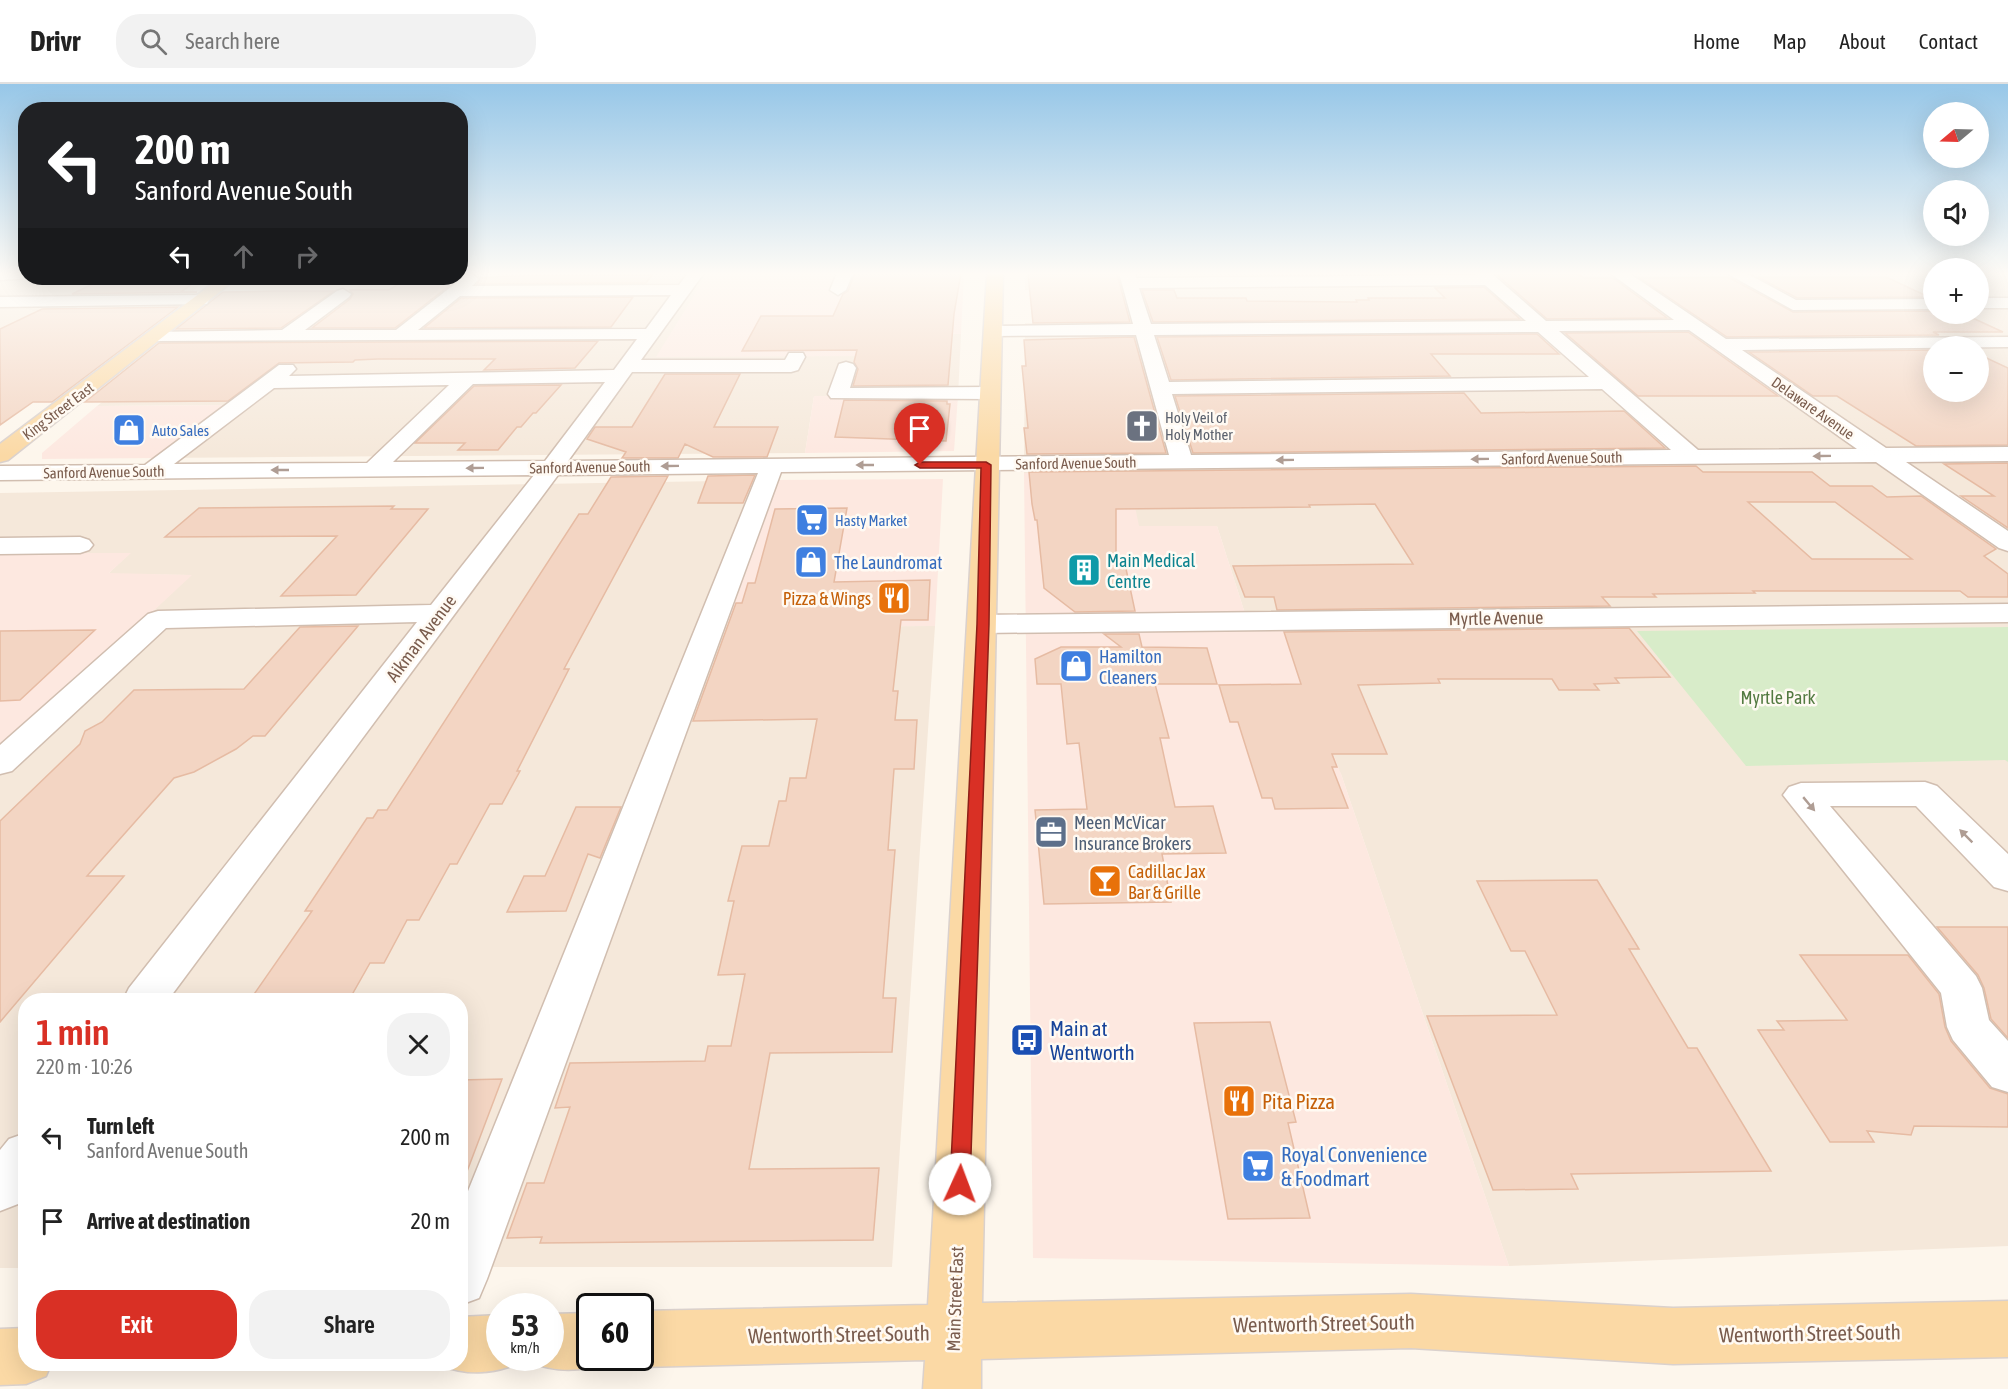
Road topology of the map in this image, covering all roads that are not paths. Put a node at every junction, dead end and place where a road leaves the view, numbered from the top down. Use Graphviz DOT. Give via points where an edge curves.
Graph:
graph roads {
  1 [pos="158,334"];
  2 [pos="288,334"];
  3 [pos="652,334"];
  4 [pos="994,334"];
  5 [pos="1145,334"];
  6 [pos="1551,334"];
  7 [pos="1705,334"];
  8 [pos="1846,334"];
  9 [pos="330,335"];
  10 [pos="400,335"];
  11 [pos="155,336"];
  12 [pos="285,336"];
  13 [pos="2008,342"];
  14 [pos="1864,344"];
  15 [pos="1722,345"];
  16 [pos="796,357"];
  17 [pos="846,368"];
  18 [pos="624,371"];
  19 [pos="468,378"];
  20 [pos="269,382"];
  21 [pos="1607,383"];
  22 [pos="1161,387"];
  23 [pos="990,393"];
  24 [pos="2008,454"];
  25 [pos="0,455"];
  26 [pos="1881,455"];
  27 [pos="1692,457"];
  28 [pos="1182,461"];
  29 [pos="772,465"];
  30 [pos="986,465"];
  31 [pos="551,468"];
  32 [pos="372,470"];
  33 [pos="152,471"];
  34 [pos="0,473"];
  35 [pos="2008,543"];
  36 [pos="80,545"];
  37 [pos="0,546"];
  38 [pos="440,613"];
  39 [pos="2008,613"];
  40 [pos="983,624"];
  41 [pos="0,763"];
  42 [pos="2008,877"];
  43 [pos="1861,895"];
  44 [pos="149,993"];
  45 [pos="1969,1026"];
  46 [pos="2008,1073"];
  47 [pos="18,1165"];
  48 [pos="0,1188"];
  49 [pos="468,1258"];
  50 [pos="2008,1329"];
  51 [pos="954,1331"];
  52 [pos="654,1339"];
  53 [pos="486,1344"];
  54 [pos="468,1345"];
  55 [pos="18,1356"];
  56 [pos="0,1357"];
  57 [pos="952,1389"];
  1 -- 11 [label="main road, King Street East"];
  2 -- 12 [label="street"];
  3 -- 10 [label="street"];
  3 -- 18 [label="street, Aikman Avenue"];
  4 -- 23 [label="main road, Main Street East"];
  5 -- 22 [label="street"];
  6 -- 21 [label="street"];
  7 -- 15 [label="street, Delaware Avenue"];
  8 -- 14 [label="street"];
  9 -- 10 [label="street"];
  9 -- 12 [label="street"];
  9 -- 20 [label="street"];
  11 -- 12 [label="street"];
  11 -- 25 [label="main road, King Street East"];
  13 -- 14 [label="street"];
  14 -- 15 [label="street"];
  15 -- 26 [label="street, Delaware Avenue"];
  16 -- 18 [label="street" via="791,366"];
  17 -- 23 [label="street" via="838,394"];
  18 -- 19 [label="street"];
  18 -- 31 [label="street, Aikman Avenue"];
  19 -- 20 [label="street"];
  19 -- 32 [label="street"];
  20 -- 33 [label="street"];
  21 -- 22 [label="street"];
  21 -- 27 [label="street"];
  22 -- 28 [label="street"];
  23 -- 30 [label="main road, Main Street East"];
  24 -- 26 [label="street, Sanford Avenue South"];
  26 -- 27 [label="street, Sanford Avenue South, one-way"];
  26 -- 35 [label="street, Delaware Avenue"];
  27 -- 28 [label="street, Sanford Avenue South, one-way"];
  28 -- 30 [label="street, Sanford Avenue South"];
  30 -- 29 [label="street, Sanford Avenue South, one-way"];
  29 -- 31 [label="street, Sanford Avenue South, one-way"];
  29 -- 49 [label="street"];
  30 -- 40 [label="main road, Main Street East"];
  31 -- 32 [label="street, Sanford Avenue South, one-way"];
  31 -- 38 [label="street, Aikman Avenue"];
  32 -- 33 [label="street, Sanford Avenue South, one-way"];
  33 -- 34 [label="street, Sanford Avenue South"];
  36 -- 37 [label="street"];
  38 -- 41 [label="street" via="158,620"];
  38 -- 44 [label="street, Aikman Avenue"];
  39 -- 40 [label="street, Myrtle Avenue"];
  40 -- 51 [label="main road, Main Street East"];
  42 -- 45 [label="street, one-way" via="1925,794 1801,795 1961,988"];
  43 -- 45 [label="street"];
  45 -- 46 [label="street"];
  47 -- 48 [label="street"];
  50 -- 51 [label="main road, Wentworth Street South" via="1673,1335 1411,1321"];
  51 -- 52 [label="main road, Wentworth Street South"];
  51 -- 57 [label="main road, Main Street East"];
  53 -- 54 [label="main road"];
  55 -- 56 [label="main road"];
}
